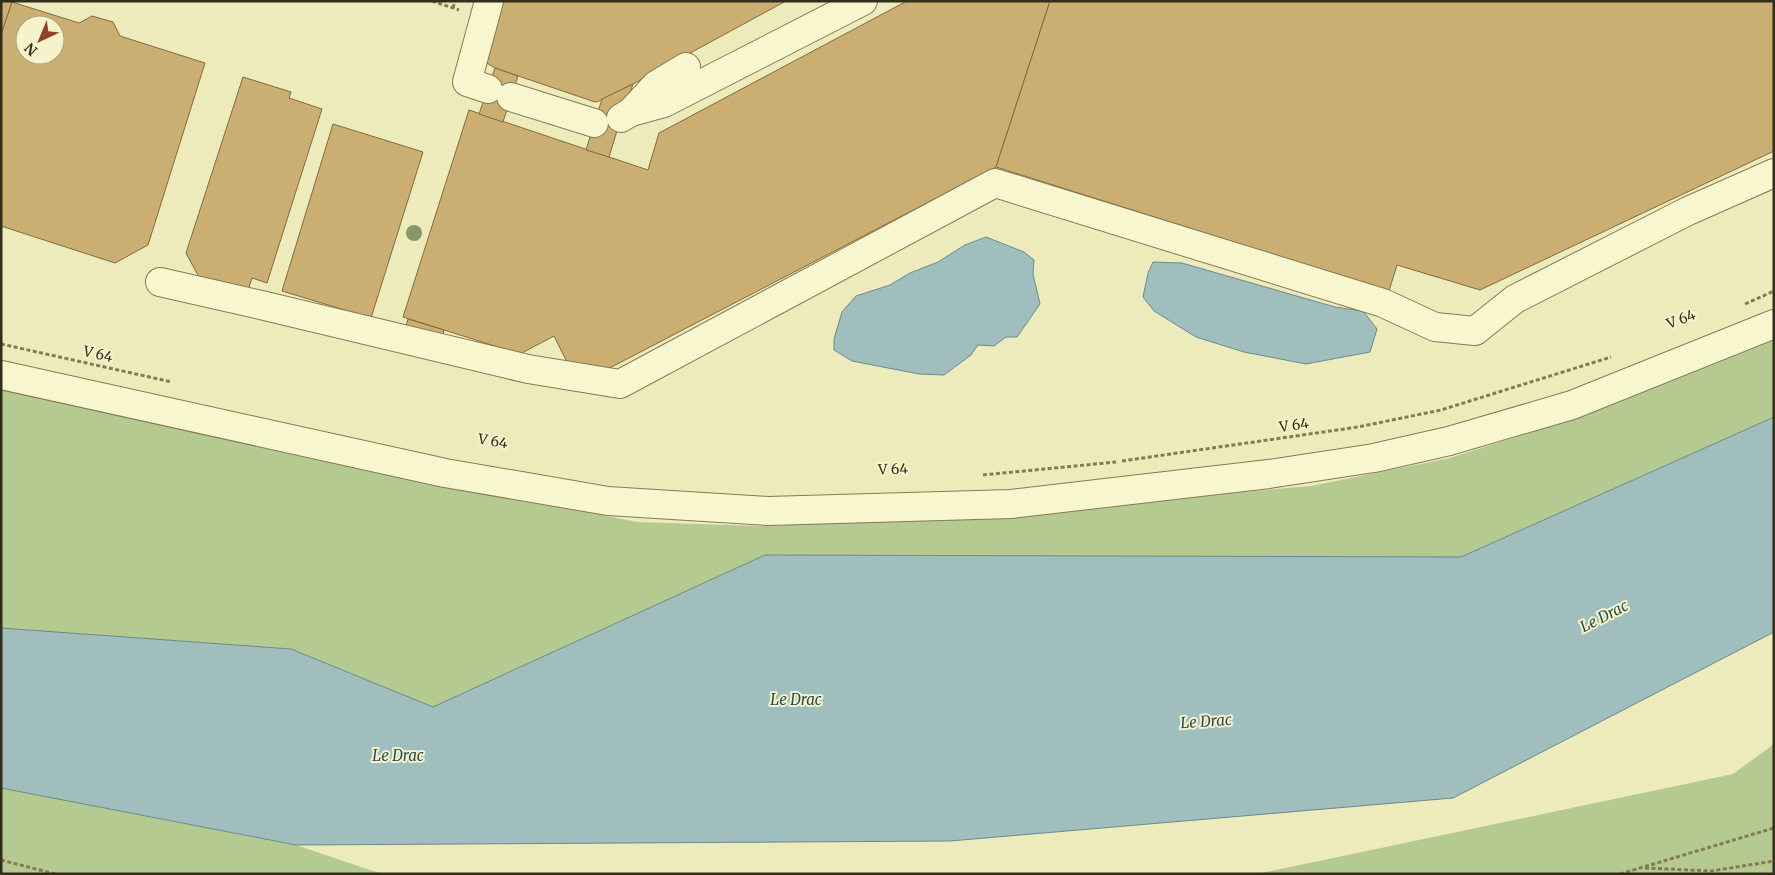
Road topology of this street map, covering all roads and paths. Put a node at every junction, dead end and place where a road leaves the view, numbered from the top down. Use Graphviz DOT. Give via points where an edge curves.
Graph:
graph roads {
  1 [pos="455,1"];
  2 [pos="489,1"];
  3 [pos="863,1"];
  4 [pos="453,8"];
  5 [pos="686,67"];
  6 [pos="594,123"];
  7 [pos="1774,173"];
  8 [pos="160,282"];
  9 [pos="1774,291"];
  10 [pos="1741,305"];
  11 [pos="1774,324"];
  12 [pos="1,344"];
  13 [pos="1613,357"];
  14 [pos="1,375"];
  15 [pos="174,383"];
  16 [pos="976,476"];
  17 [pos="1774,828"];
  18 [pos="1,860"];
  19 [pos="1774,861"];
  20 [pos="1641,868"];
  21 [pos="55,874"];
  22 [pos="1620,874"];
  1 -- 4 [label="path"];
  2 -- 6 [label="street" via="467,82"];
  3 -- 5 [label="street" via="664,103 626,115 656,85"];
  7 -- 8 [label="street" via="1688,211 1515,299 1475,331 1435,326 1384,303 995,183 620,384 528,369"];
  9 -- 10 [label="path"];
  11 -- 14 [label="street" via="1572,405 1449,441 1374,458 1269,474 1011,504 768,511 608,501 445,473"];
  12 -- 15 [label="path, V 64"];
  13 -- 16 [label="path, V 64" via="1440,410 1358,427 1121,461"];
  17 -- 20 [label="path"];
  18 -- 21 [label="path"];
  19 -- 20 [label="path" via="1710,871"];
  20 -- 22 [label="path"];
}
